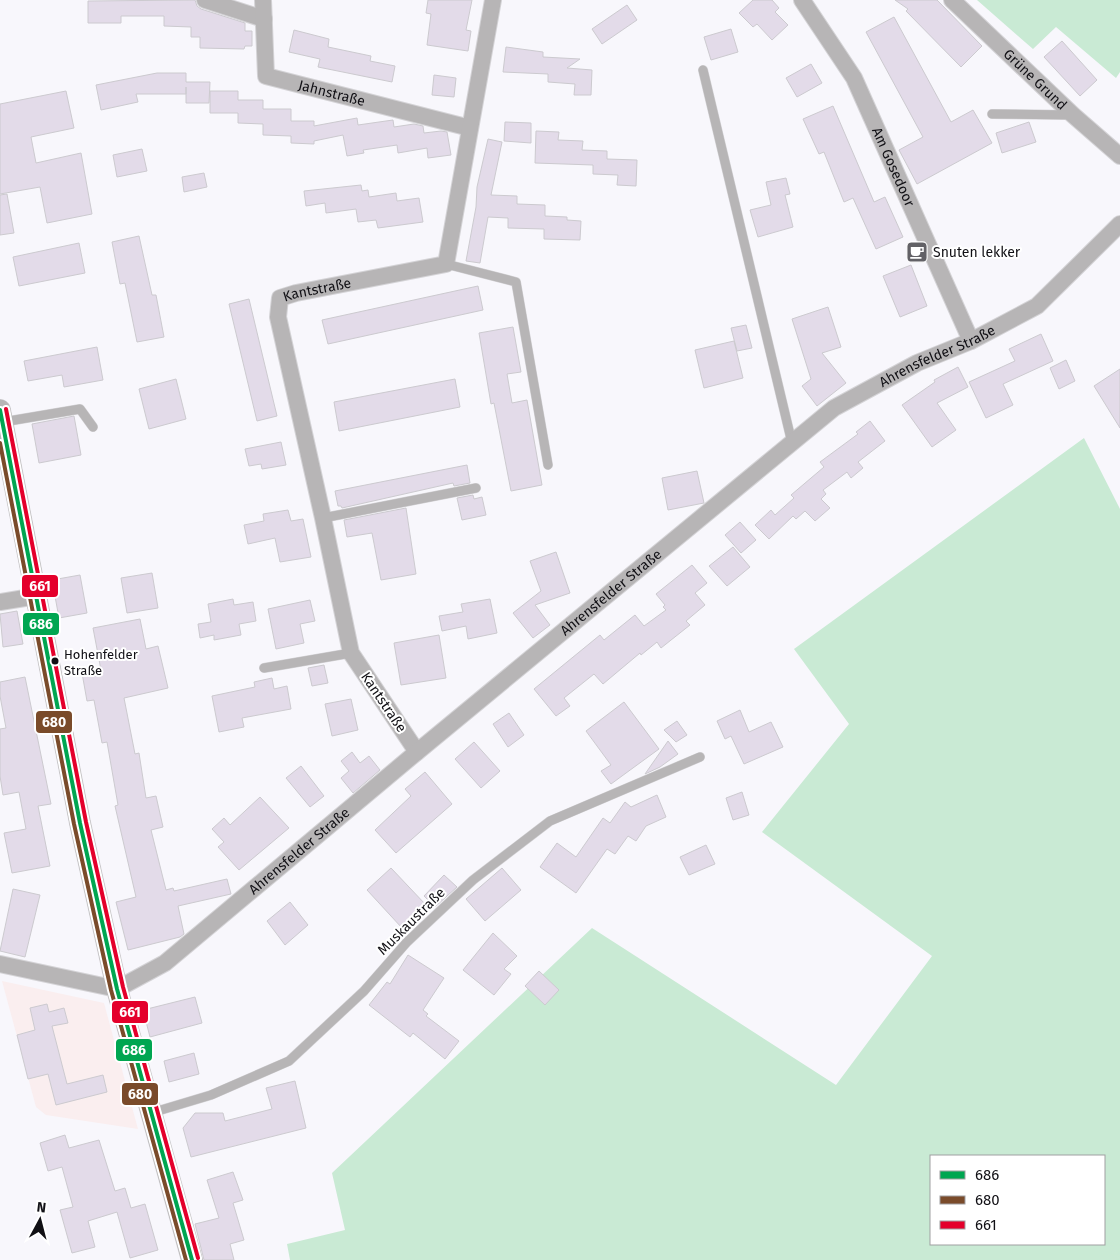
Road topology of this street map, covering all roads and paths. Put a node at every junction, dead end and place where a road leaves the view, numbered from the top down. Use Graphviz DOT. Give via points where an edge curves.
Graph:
graph roads {
  1 [pos="205,0"];
  2 [pos="262,0"];
  3 [pos="493,0"];
  4 [pos="802,0"];
  5 [pos="952,0"];
  6 [pos="264,19"];
  7 [pos="704,70"];
  8 [pos="992,114"];
  9 [pos="1073,115"];
  10 [pos="470,128"];
  11 [pos="1120,156"];
  12 [pos="1120,224"];
  13 [pos="446,264"];
  14 [pos="971,340"];
  15 [pos="1,416"];
  16 [pos="92,427"];
  17 [pos="792,443"];
  18 [pos="548,465"];
  19 [pos="476,488"];
  20 [pos="324,518"];
  21 [pos="37,596"];
  22 [pos="0,602"];
  23 [pos="350,652"];
  24 [pos="264,668"];
  25 [pos="417,752"];
  26 [pos="700,757"];
  27 [pos="0,964"];
  28 [pos="117,988"];
  29 [pos="151,1113"];
  30 [pos="192,1260"];
  1 -- 6 [label="street"];
  2 -- 6 [label="street, Jahnstraße"];
  3 -- 10 [label="street"];
  4 -- 14 [label="street, Am Gosedoor" via="854,78"];
  5 -- 9 [label="street, Grüne Grund"];
  6 -- 10 [label="street, Jahnstraße" via="266,76"];
  7 -- 17 [label="lane"];
  8 -- 9 [label="lane"];
  9 -- 11 [label="street, Grüne Grund"];
  10 -- 13 [label="street"];
  12 -- 14 [label="street, Ahrensfelder Straße" via="1037,306"];
  13 -- 18 [label="lane" via="516,282"];
  13 -- 20 [label="street, Kantstraße" via="296,292 280,298 278,317"];
  14 -- 17 [label="street, Ahrensfelder Straße" via="917,363 834,408"];
  15 -- 16 [label="lane" via="80,409"];
  15 -- 21 [label="street"];
  17 -- 25 [label="street, Ahrensfelder Straße"];
  19 -- 20 [label="lane"];
  20 -- 23 [label="street, Kantstraße"];
  21 -- 22 [label="street"];
  21 -- 28 [label="street" via="80,823"];
  23 -- 24 [label="lane"];
  23 -- 25 [label="street, Kantstraße"];
  25 -- 28 [label="street, Ahrensfelder Straße" via="165,963"];
  26 -- 29 [label="lane, Muskaustraße" via="550,821 473,880 289,1061 211,1096"];
  27 -- 28 [label="street"];
  28 -- 29 [label="street"];
  29 -- 30 [label="street"];
}
